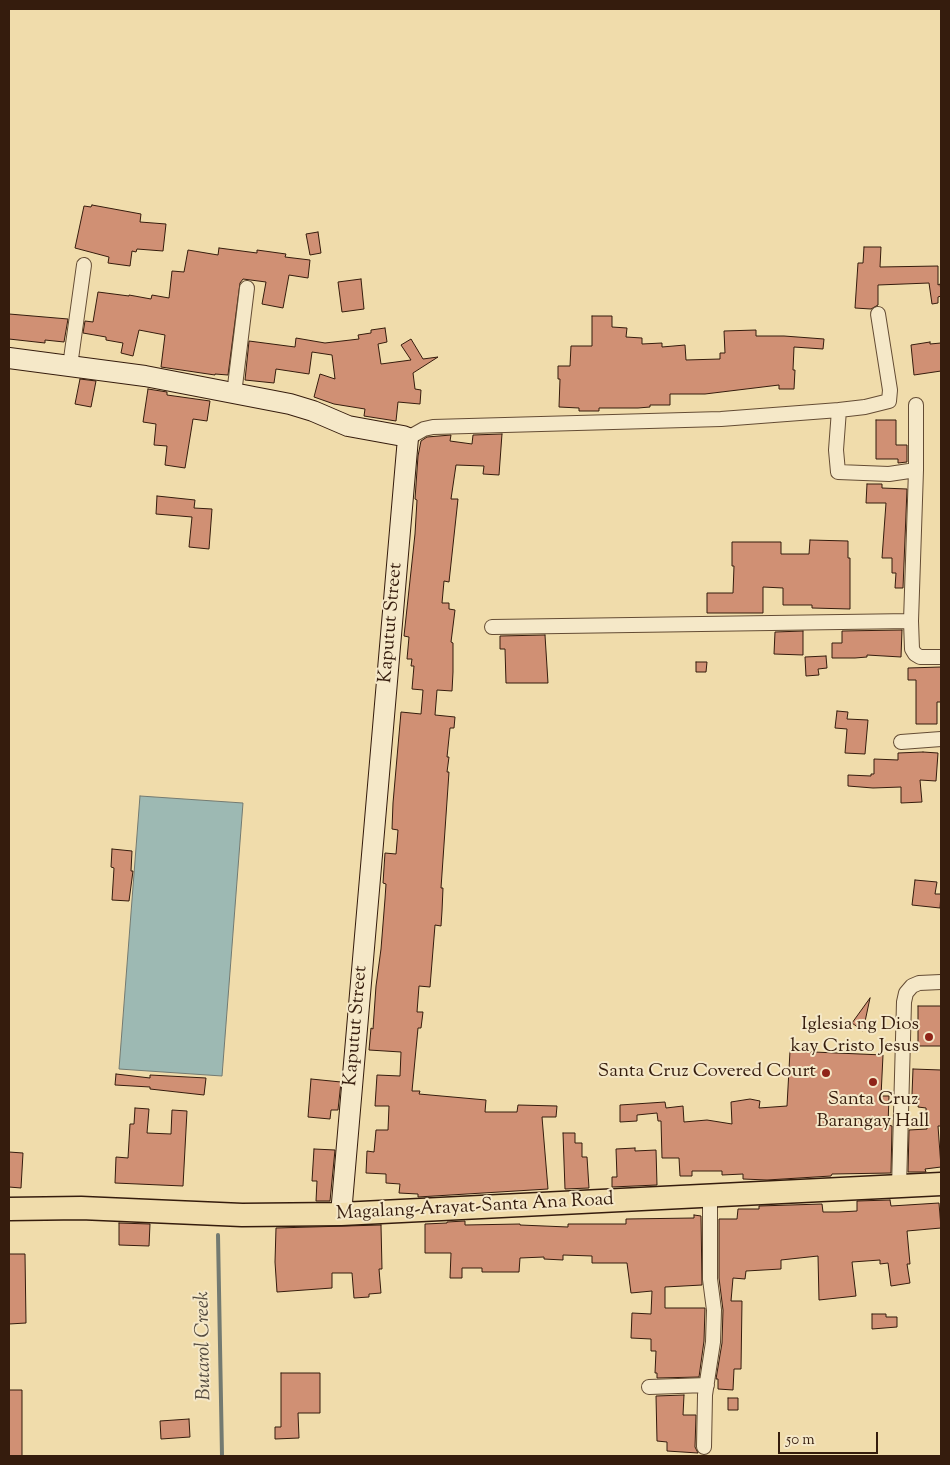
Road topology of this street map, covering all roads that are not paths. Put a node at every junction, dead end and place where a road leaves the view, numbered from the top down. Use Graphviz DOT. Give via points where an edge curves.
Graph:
graph roads {
  1 [pos="84,265"];
  2 [pos="247,288"];
  3 [pos="878,314"];
  4 [pos="9,358"];
  5 [pos="70,366"];
  6 [pos="234,394"];
  7 [pos="916,404"];
  8 [pos="839,410"];
  9 [pos="408,438"];
  10 [pos="916,470"];
  11 [pos="911,621"];
  12 [pos="492,627"];
  13 [pos="941,657"];
  14 [pos="941,739"];
  15 [pos="901,742"];
  16 [pos="941,982"];
  17 [pos="941,1184"];
  18 [pos="899,1187"];
  19 [pos="710,1196"];
  20 [pos="9,1210"];
  21 [pos="341,1214"];
  22 [pos="707,1385"];
  23 [pos="648,1387"];
  24 [pos="704,1447"];
  1 -- 5 [label="street"];
  2 -- 6 [label="street"];
  3 -- 8 [label="street" via="889,401"];
  4 -- 5 [label="street"];
  5 -- 6 [label="street" via="145,376"];
  6 -- 9 [label="street" via="290,404 348,426"];
  7 -- 10 [label="street"];
  8 -- 9 [label="street" via="721,419 433,427"];
  8 -- 10 [label="street" via="838,472 888,474"];
  9 -- 21 [label="street, Kaputut Street"];
  10 -- 11 [label="street"];
  11 -- 12 [label="street"];
  11 -- 13 [label="street" via="915,654"];
  14 -- 15 [label="street"];
  16 -- 18 [label="street" via="912,986 904,1002"];
  17 -- 18 [label="main road, Magalang-Arayat-Santa Ana Road"];
  18 -- 19 [label="main road, Magalang-Arayat-Santa Ana Road"];
  19 -- 21 [label="main road, Magalang-Arayat-Santa Ana Road"];
  19 -- 22 [label="street" via="710,1279 714,1310"];
  20 -- 21 [label="main road, Magalang-Arayat-Santa Ana Road" via="81,1208 242,1215"];
  22 -- 23 [label="street"];
  22 -- 24 [label="street"];
}
